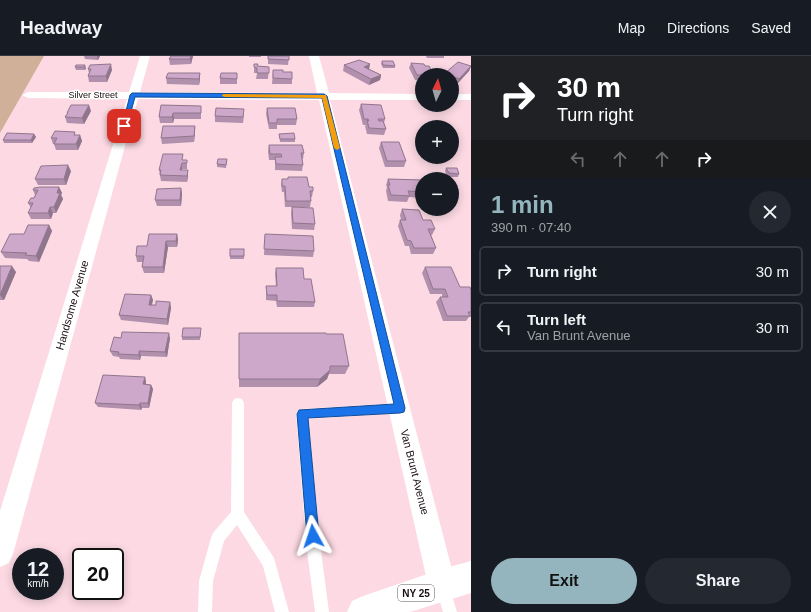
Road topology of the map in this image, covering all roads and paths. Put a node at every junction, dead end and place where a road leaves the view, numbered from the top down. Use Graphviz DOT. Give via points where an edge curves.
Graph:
graph roads {
  1 [pos="145,56"];
  2 [pos="314,56"];
  3 [pos="28,95"];
  4 [pos="132,95"];
  5 [pos="324,96"];
  6 [pos="415,96"];
  7 [pos="459,97"];
  8 [pos="471,97"];
  9 [pos="238,403"];
  10 [pos="400,408"];
  11 [pos="237,514"];
  12 [pos="0,554"];
  13 [pos="454,591"];
  14 [pos="205,612"];
  15 [pos="282,612"];
  16 [pos="322,612"];
  17 [pos="363,612"];
  1 -- 4 [label="street, Handsome Avenue"];
  2 -- 5 [label="street, Van Brunt Avenue"];
  3 -- 4 [label="street, Silver Street"];
  4 -- 5 [label="street, Silver Street"];
  4 -- 12 [label="street, Handsome Avenue"];
  5 -- 6 [label="street, Silver Street"];
  5 -- 10 [label="street, Van Brunt Avenue"];
  7 -- 8 [label="street"];
  9 -- 11 [label="lane"];
  10 -- 13 [label="street, Van Brunt Avenue"];
  10 -- 16 [label="lane" via="302,414"];
  11 -- 14 [label="lane" via="218,538 206,581"];
  11 -- 15 [label="lane" via="269,564"];
  13 -- 17 [label="main road, NY 25"];
}
